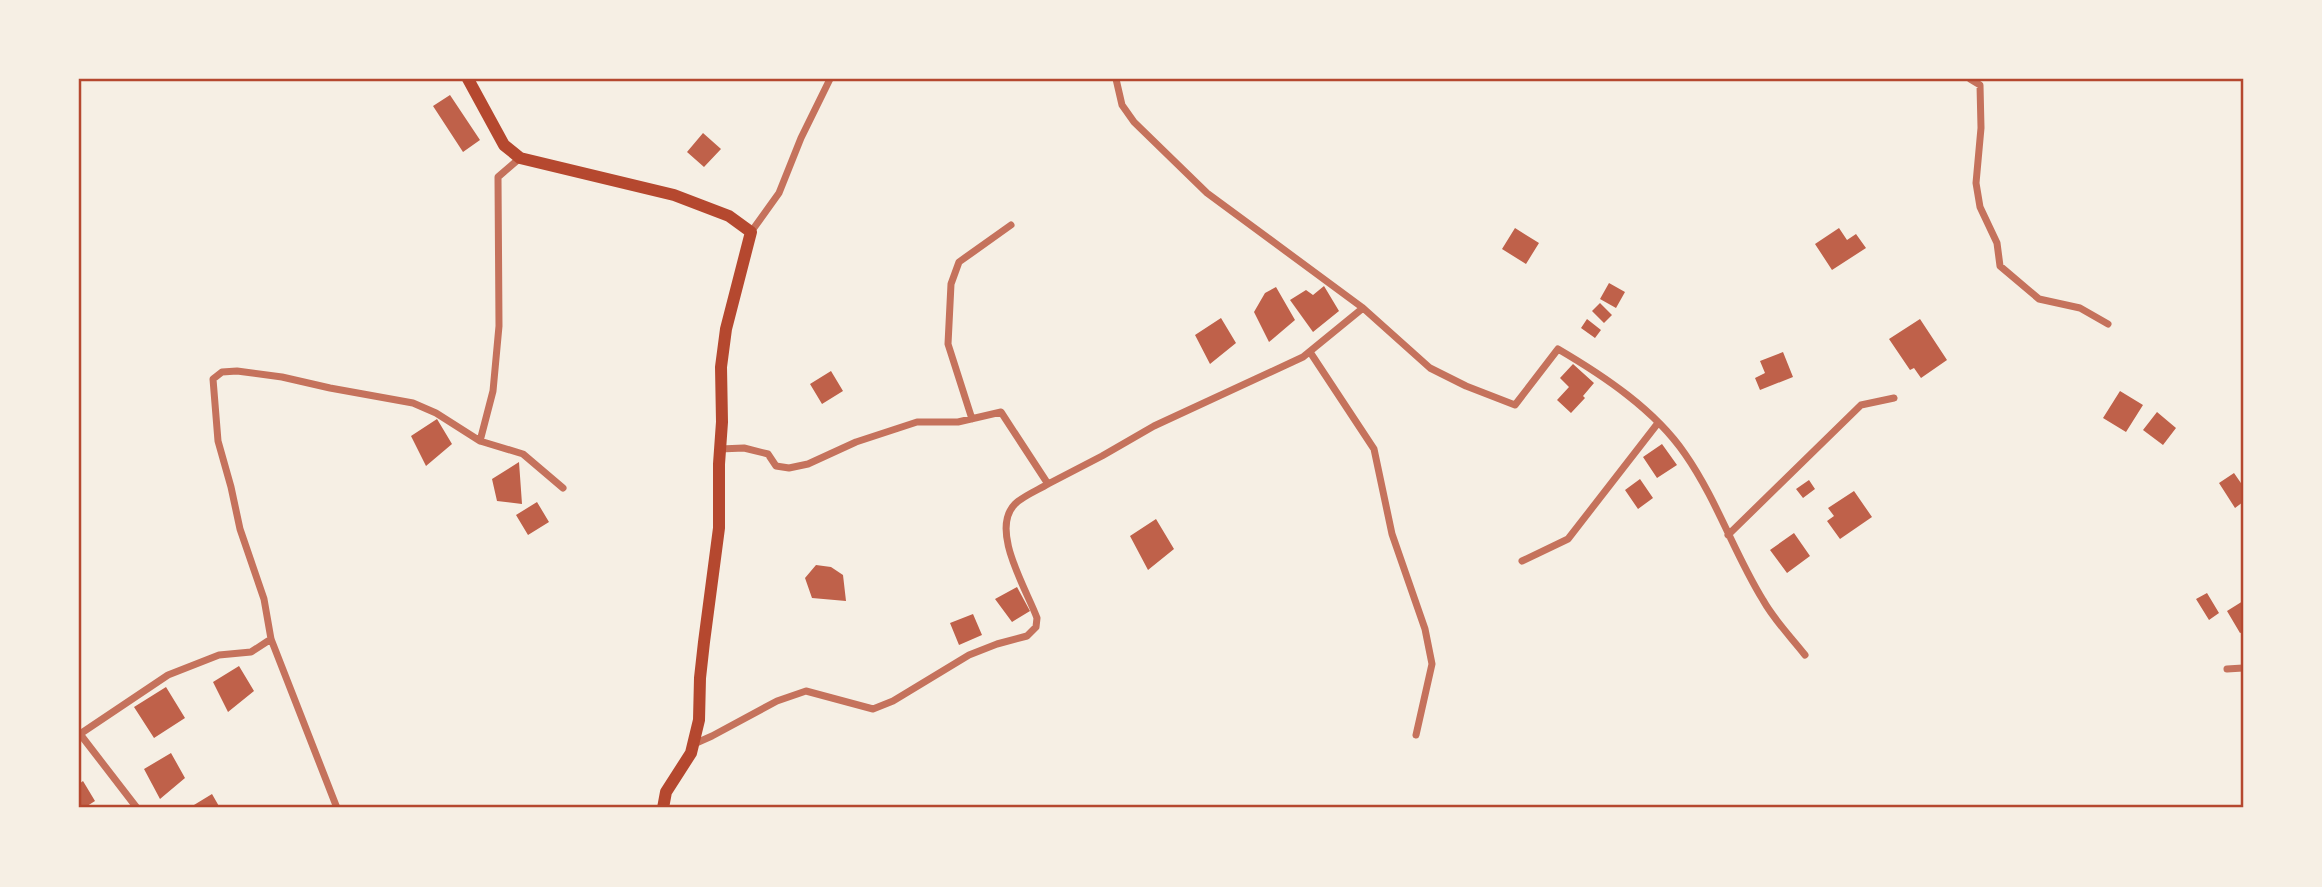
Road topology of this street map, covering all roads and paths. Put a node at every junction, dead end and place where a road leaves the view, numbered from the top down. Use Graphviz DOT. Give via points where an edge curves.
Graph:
graph roads {
  1 [pos="468,79"];
  2 [pos="830,79"];
  3 [pos="1116,79"];
  4 [pos="1970,79"];
  5 [pos="520,158"];
  6 [pos="1011,225"];
  7 [pos="751,232"];
  8 [pos="1363,307"];
  9 [pos="2108,324"];
  10 [pos="1310,352"];
  11 [pos="1894,398"];
  12 [pos="972,419"];
  13 [pos="1658,423"];
  14 [pos="480,441"];
  15 [pos="720,449"];
  16 [pos="1048,484"];
  17 [pos="563,488"];
  18 [pos="1728,535"];
  19 [pos="1522,561"];
  20 [pos="271,639"];
  21 [pos="1805,655"];
  22 [pos="2243,667"];
  23 [pos="2227,669"];
  24 [pos="79,734"];
  25 [pos="1416,735"];
  26 [pos="693,744"];
  27 [pos="137,808"];
  28 [pos="337,808"];
  29 [pos="663,808"];
  1 -- 5 [label="main road" via="504,145"];
  2 -- 7 [label="street" via="779,194"];
  3 -- 8 [label="street" via="1122,105 1134,122 1207,193"];
  4 -- 9 [label="street" via="1980,85 1976,183 1980,207 1997,243 2000,266 2039,299 2080,307"];
  5 -- 7 [label="main road" via="674,195 729,216"];
  5 -- 14 [label="street" via="498,177 499,326 494,391"];
  6 -- 12 [label="street" via="959,262 950,284 948,344"];
  7 -- 15 [label="main road" via="726,329"];
  8 -- 10 [label="street"];
  8 -- 13 [label="street" via="1430,368 1465,386 1515,405 1558,349 1602,374"];
  10 -- 16 [label="street" via="1154,426"];
  10 -- 25 [label="street" via="1374,449 1392,534 1425,629 1432,664"];
  11 -- 18 [label="street" via="1861,405"];
  12 -- 15 [label="street" via="917,422 789,468 776,466 768,454"];
  12 -- 16 [label="street" via="1001,412"];
  13 -- 18 [label="street" via="1684,452 1717,506"];
  13 -- 19 [label="street" via="1568,539"];
  14 -- 17 [label="street" via="523,454"];
  14 -- 20 [label="street" via="413,403 237,371 222,372 213,380 218,441 264,599"];
  15 -- 26 [label="main road" via="719,528"];
  16 -- 26 [label="street" via="1016,502 1006,524 1007,542 1037,618 1027,636 969,655 873,709 806,691"];
  18 -- 21 [label="street" via="1764,602"];
  20 -- 24 [label="street" via="251,652 219,655 168,676"];
  20 -- 28 [label="street"];
  22 -- 23 [label="street"];
  24 -- 27 [label="street"];
  26 -- 29 [label="main road" via="666,792"];
}
